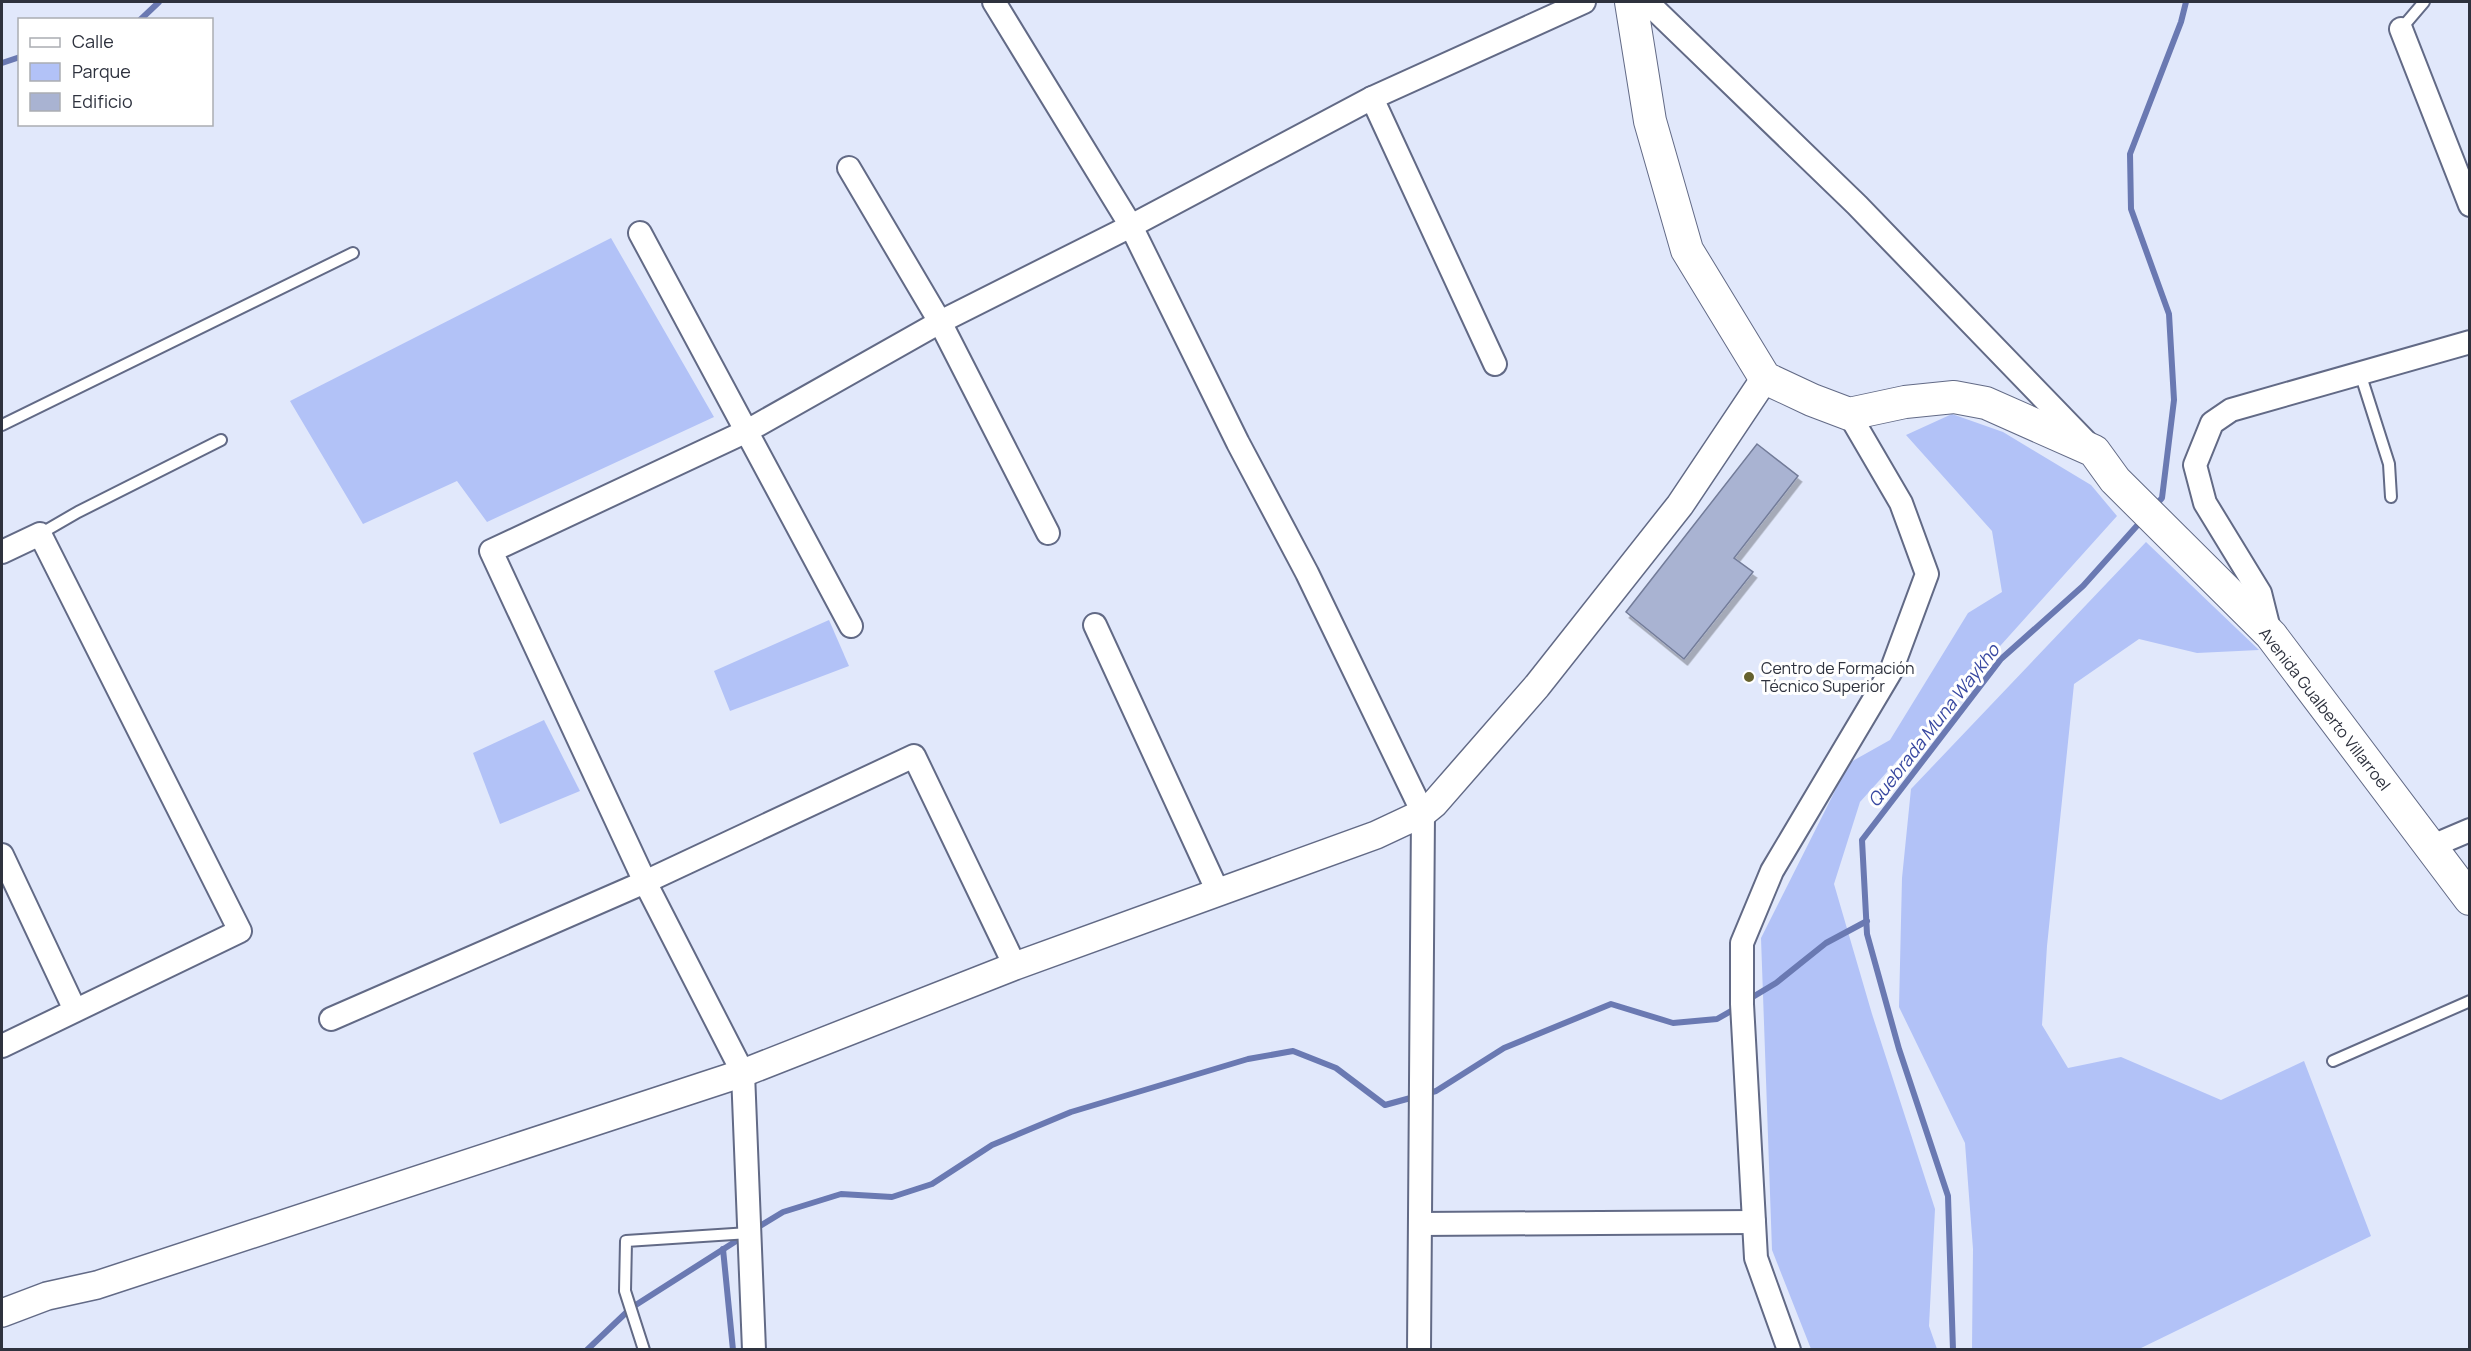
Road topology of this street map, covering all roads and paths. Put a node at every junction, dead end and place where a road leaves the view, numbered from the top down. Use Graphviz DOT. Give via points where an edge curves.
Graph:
graph roads {
  1 [pos="994,2"];
  2 [pos="1584,2"];
  3 [pos="1631,2"];
  4 [pos="1647,2"];
  5 [pos="2424,2"];
  6 [pos="2401,29"];
  7 [pos="1372,98"];
  8 [pos="849,168"];
  9 [pos="2469,205"];
  10 [pos="1131,226"];
  11 [pos="640,233"];
  12 [pos="353,252"];
  13 [pos="940,322"];
  14 [pos="2469,342"];
  15 [pos="1495,364"];
  16 [pos="2360,373"];
  17 [pos="1765,378"];
  18 [pos="1849,414"];
  19 [pos="2,425"];
  20 [pos="747,431"];
  21 [pos="221,440"];
  22 [pos="2094,451"];
  23 [pos="2391,497"];
  24 [pos="1048,533"];
  25 [pos="40,534"];
  26 [pos="2,552"];
  27 [pos="1095,625"];
  28 [pos="851,626"];
  29 [pos="2271,635"];
  30 [pos="1423,813"];
  31 [pos="2469,830"];
  32 [pos="2430,847"];
  33 [pos="2,855"];
  34 [pos="645,882"];
  35 [pos="1218,892"];
  36 [pos="2469,899"];
  37 [pos="1015,966"];
  38 [pos="2469,1001"];
  39 [pos="75,1010"];
  40 [pos="331,1019"];
  41 [pos="2,1046"];
  42 [pos="2333,1061"];
  43 [pos="743,1073"];
  44 [pos="1754,1221"];
  45 [pos="1420,1224"];
  46 [pos="749,1233"];
  47 [pos="2,1313"];
  48 [pos="644,1350"];
  49 [pos="754,1350"];
  50 [pos="1419,1350"];
  51 [pos="1789,1350"];
  1 -- 10 [label="street"];
  2 -- 7 [label="street"];
  3 -- 17 [label="main road" via="1650,121 1687,250"];
  4 -- 22 [label="street" via="1857,205"];
  5 -- 6 [label="lane"];
  6 -- 9 [label="street"];
  7 -- 10 [label="street"];
  7 -- 15 [label="street"];
  8 -- 13 [label="street"];
  10 -- 13 [label="street"];
  10 -- 30 [label="street" via="1307,573"];
  11 -- 20 [label="street"];
  12 -- 19 [label="lane"];
  13 -- 20 [label="street"];
  13 -- 24 [label="street"];
  14 -- 16 [label="street"];
  16 -- 23 [label="lane" via="2389,464"];
  16 -- 29 [label="street" via="2231,410 2212,423 2195,465 2205,504 2260,593"];
  17 -- 18 [label="main road"];
  17 -- 30 [label="street" via="1680,505 1537,686"];
  18 -- 22 [label="main road" via="1954,397 1986,403"];
  18 -- 44 [label="street" via="1901,503 1926,574 1891,671 1772,871 1742,943"];
  20 -- 28 [label="street"];
  20 -- 34 [label="street" via="491,551"];
  21 -- 25 [label="lane"];
  22 -- 29 [label="main road, Avenida Gualberto Villarroel" via="2115,480"];
  25 -- 26 [label="street"];
  25 -- 39 [label="street" via="240,931"];
  27 -- 35 [label="street"];
  29 -- 32 [label="main road, Avenida Gualberto Villarroel"];
  30 -- 35 [label="street" via="1376,835"];
  30 -- 45 [label="street"];
  31 -- 32 [label="street"];
  32 -- 36 [label="main road, Avenida Gualberto Villarroel"];
  33 -- 39 [label="street"];
  34 -- 37 [label="street" via="914,756"];
  34 -- 40 [label="street"];
  34 -- 43 [label="street"];
  35 -- 37 [label="street"];
  37 -- 43 [label="street"];
  38 -- 42 [label="lane"];
  39 -- 41 [label="street"];
  43 -- 46 [label="street"];
  43 -- 47 [label="street"];
  44 -- 45 [label="street"];
  44 -- 51 [label="street" via="1756,1258"];
  45 -- 50 [label="street"];
  46 -- 48 [label="lane" via="627,1241 625,1291"];
  46 -- 49 [label="street"];
}
